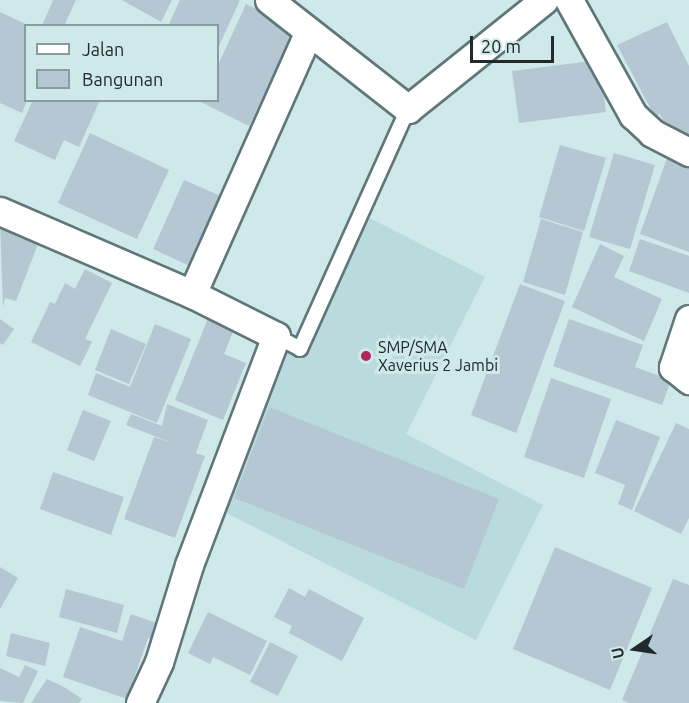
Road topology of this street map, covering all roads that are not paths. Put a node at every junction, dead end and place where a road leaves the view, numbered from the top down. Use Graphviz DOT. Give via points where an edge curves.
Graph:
graph roads {
  1 [pos="269,0"];
  2 [pos="544,0"];
  3 [pos="569,0"];
  4 [pos="308,34"];
  5 [pos="408,110"];
  6 [pos="689,152"];
  7 [pos="0,211"];
  8 [pos="192,294"];
  9 [pos="689,319"];
  10 [pos="276,336"];
  11 [pos="689,380"];
  12 [pos="140,703"];
  1 -- 4 [label="street"];
  2 -- 5 [label="street"];
  3 -- 6 [label="street" via="633,115 652,133"];
  4 -- 5 [label="street"];
  4 -- 8 [label="street"];
  5 -- 10 [label="lane" via="300,349"];
  7 -- 8 [label="street"];
  8 -- 10 [label="street"];
  9 -- 11 [label="street" via="673,367"];
  10 -- 12 [label="street" via="189,565 159,662"];
}
